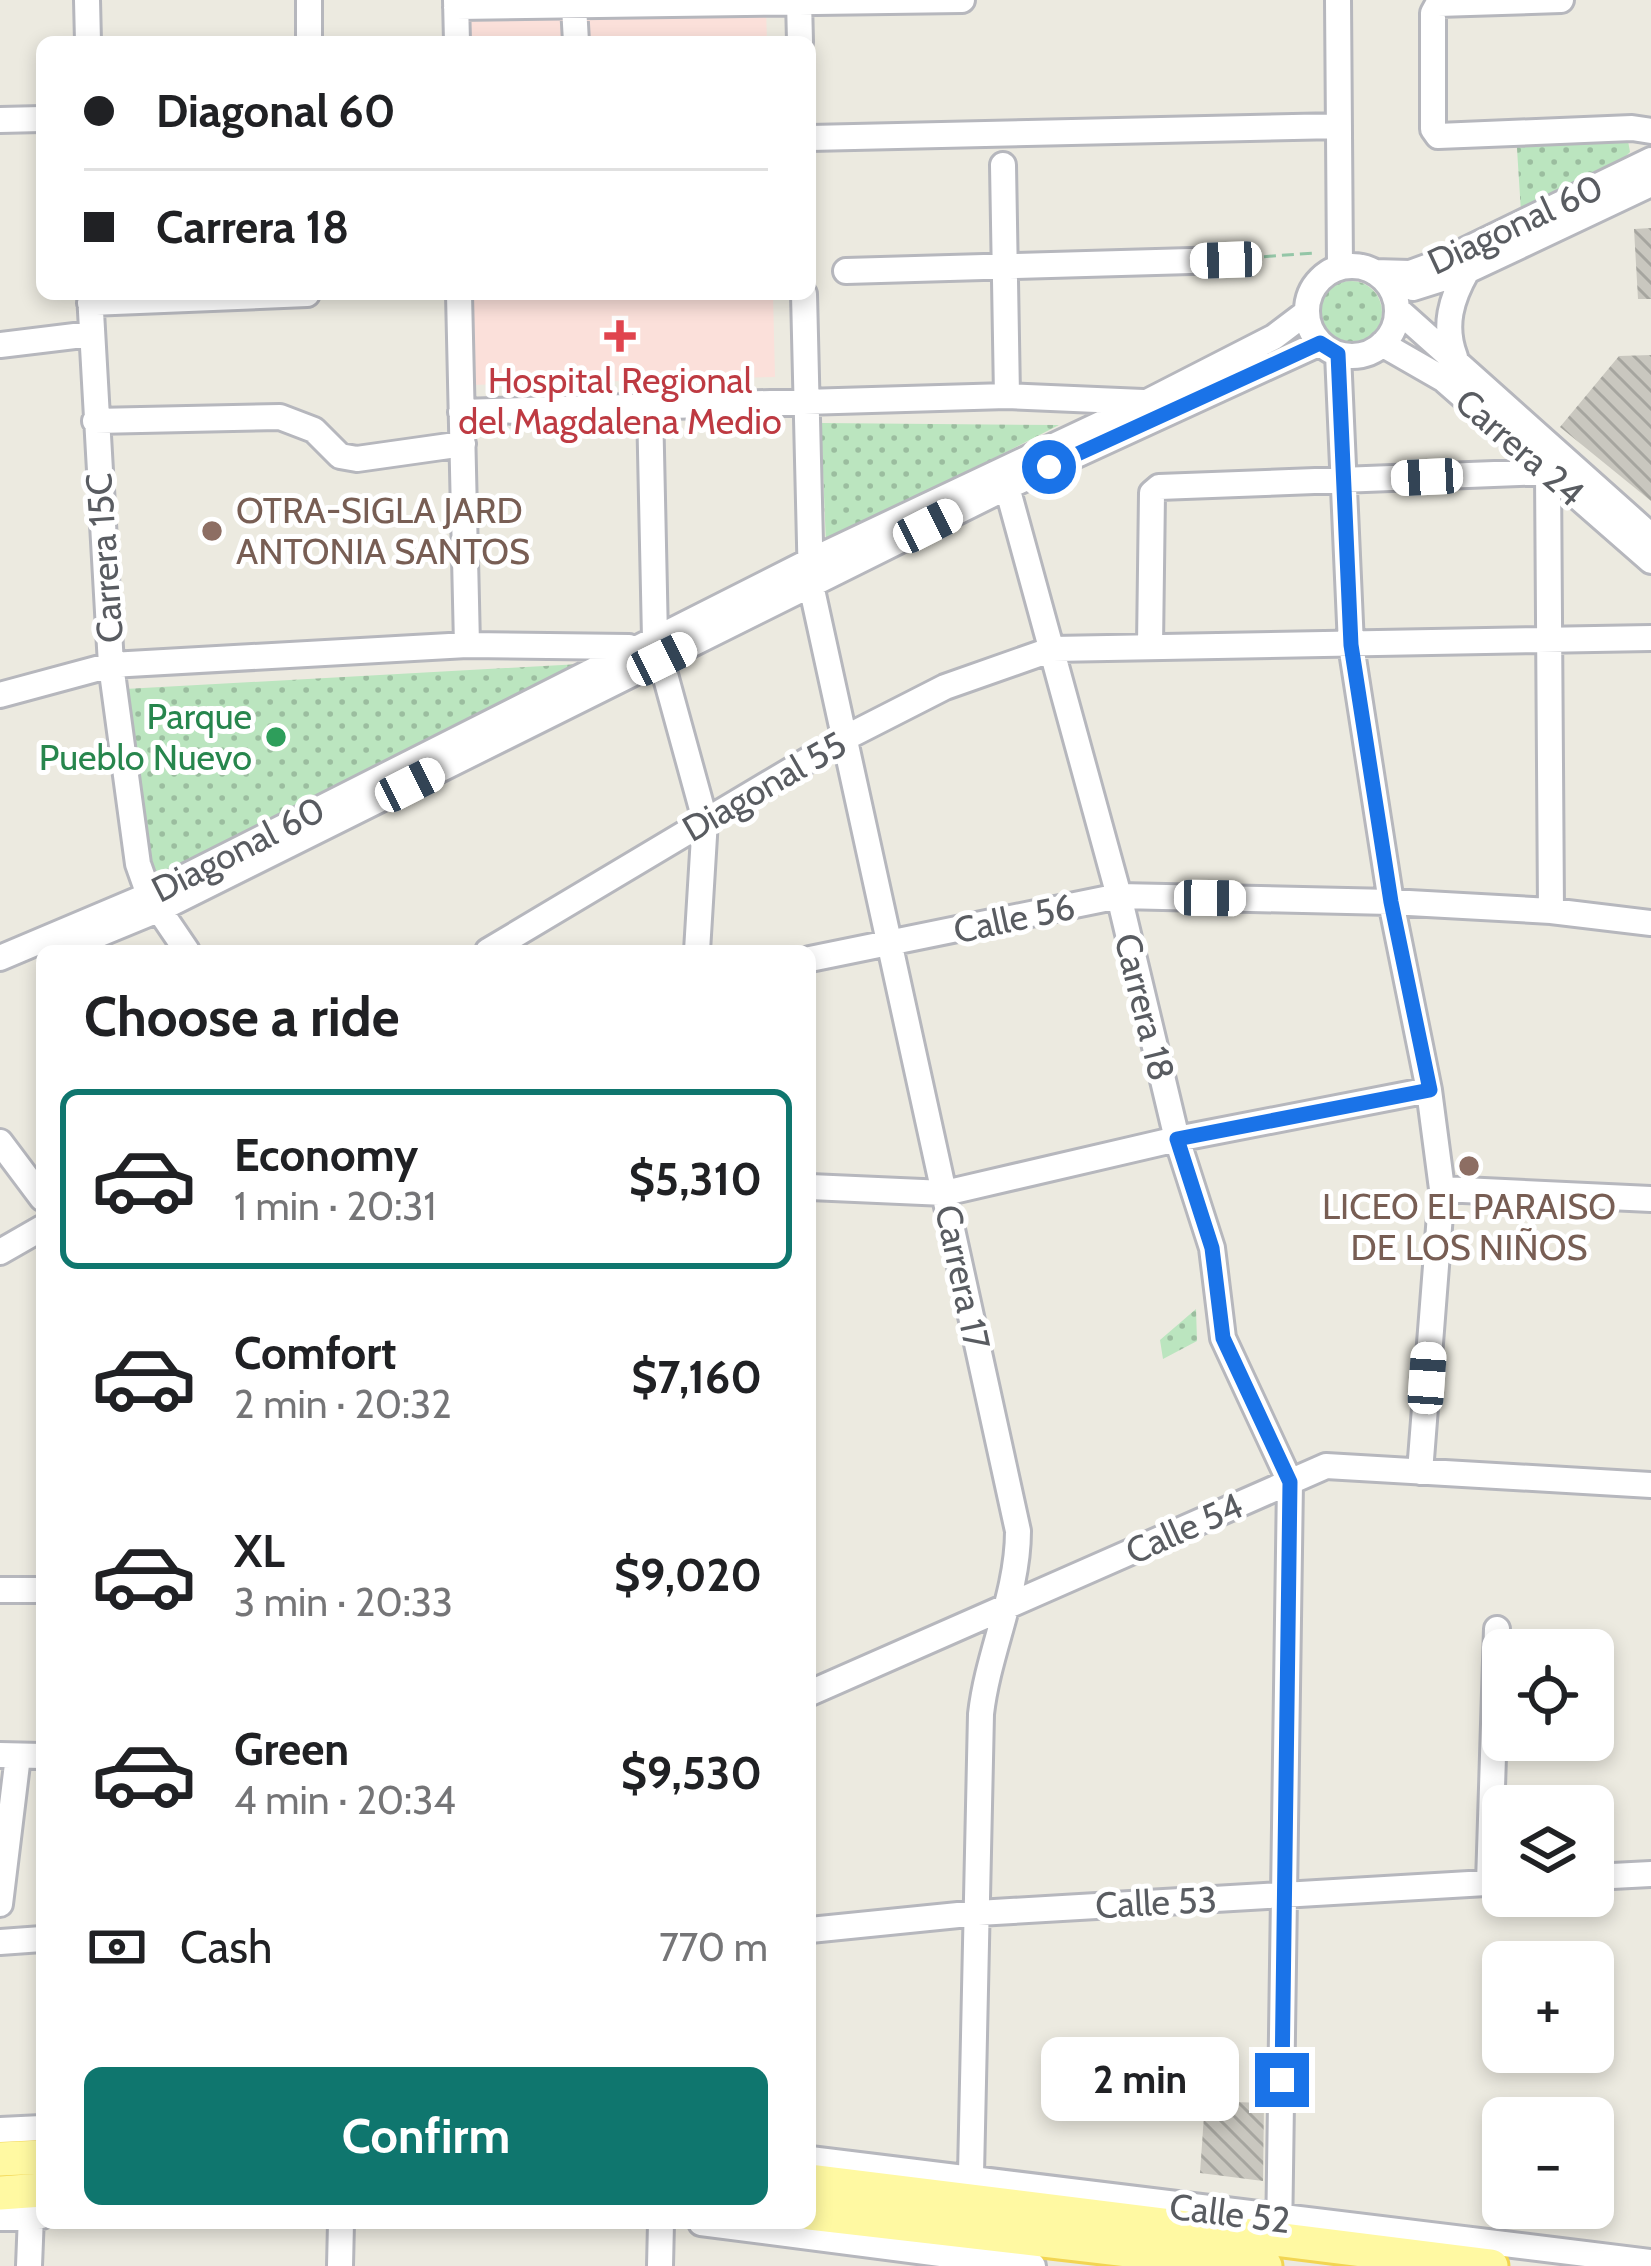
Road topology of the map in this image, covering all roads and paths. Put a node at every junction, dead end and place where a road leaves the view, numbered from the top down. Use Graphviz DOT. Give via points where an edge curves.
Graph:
graph roads {
  1 [pos="87,0"];
  2 [pos="309,0"];
  3 [pos="962,0"];
  4 [pos="1338,0"];
  5 [pos="1562,0"];
  6 [pos="800,1"];
  7 [pos="456,4"];
  8 [pos="574,6"];
  9 [pos="88,36"];
  10 [pos="309,36"];
  11 [pos="457,36"];
  12 [pos="576,36"];
  13 [pos="800,36"];
  14 [pos="36,119"];
  15 [pos="0,120"];
  16 [pos="1339,126"];
  17 [pos="1642,130"];
  18 [pos="816,138"];
  19 [pos="1003,165"];
  20 [pos="1645,171"];
  21 [pos="1340,259"];
  22 [pos="1226,260"];
  23 [pos="1006,266"];
  24 [pos="846,271"];
  25 [pos="1467,271"];
  26 [pos="1375,272"];
  27 [pos="90,300"];
  28 [pos="459,300"];
  29 [pos="804,300"];
  30 [pos="1396,302"];
  31 [pos="1306,312"];
  32 [pos="91,334"];
  33 [pos="1382,344"];
  34 [pos="0,345"];
  35 [pos="1329,348"];
  36 [pos="1455,357"];
  37 [pos="1007,396"];
  38 [pos="1060,397"];
  39 [pos="806,402"];
  40 [pos="1147,402"];
  41 [pos="650,405"];
  42 [pos="461,412"];
  43 [pos="95,421"];
  44 [pos="1072,436"];
  45 [pos="463,443"];
  46 [pos="1548,472"];
  47 [pos="1346,480"];
  48 [pos="1007,487"];
  49 [pos="1651,536"];
  50 [pos="1651,560"];
  51 [pos="810,573"];
  52 [pos="1651,638"];
  53 [pos="1548,641"];
  54 [pos="466,645"];
  55 [pos="1351,645"];
  56 [pos="1150,646"];
  57 [pos="651,648"];
  58 [pos="1054,649"];
  59 [pos="111,664"];
  60 [pos="0,695"];
  61 [pos="845,738"];
  62 [pos="705,820"];
  63 [pos="1119,896"];
  64 [pos="1391,902"];
  65 [pos="154,903"];
  66 [pos="1551,911"];
  67 [pos="1651,922"];
  68 [pos="892,944"];
  69 [pos="36,945"];
  70 [pos="36,945"];
  71 [pos="70,945"];
  72 [pos="184,945"];
  73 [pos="498,945"];
  74 [pos="697,945"];
  75 [pos="0,958"];
  76 [pos="816,958"];
  77 [pos="36,960"];
  78 [pos="0,975"];
  79 [pos="1430,1090"];
  80 [pos="1177,1139"];
  81 [pos="0,1142"];
  82 [pos="816,1187"];
  83 [pos="1442,1189"];
  84 [pos="36,1190"];
  85 [pos="945,1193"];
  86 [pos="1651,1198"];
  87 [pos="36,1231"];
  88 [pos="0,1252"];
  89 [pos="1420,1472"];
  90 [pos="1290,1482"];
  91 [pos="1651,1485"];
  92 [pos="0,1590"];
  93 [pos="36,1590"];
  94 [pos="1006,1606"];
  95 [pos="816,1690"];
  96 [pos="20,1756"];
  97 [pos="1651,1874"];
  98 [pos="1614,1876"];
  99 [pos="1482,1883"];
  100 [pos="1284,1895"];
  101 [pos="0,1904"];
  102 [pos="978,1913"];
  103 [pos="816,1929"];
  104 [pos="36,1939"];
  105 [pos="0,1942"];
  106 [pos="36,2128"];
  107 [pos="0,2130"];
  108 [pos="36,2157"];
  109 [pos="0,2159"];
  110 [pos="816,2162"];
  111 [pos="816,2183"];
  112 [pos="29,2201"];
  113 [pos="816,2214"];
  114 [pos="0,2218"];
  115 [pos="816,2225"];
  116 [pos="970,2228"];
  117 [pos="341,2229"];
  118 [pos="661,2229"];
  119 [pos="1275,2242"];
  120 [pos="1651,2262"];
  121 [pos="29,2266"];
  122 [pos="340,2266"];
  123 [pos="660,2266"];
  124 [pos="1033,2266"];
  125 [pos="1491,2266"];
  1 -- 9 [label="street"];
  2 -- 10 [label="street"];
  3 -- 6 [label="street"];
  4 -- 16 [label="street"];
  5 -- 17 [label="street" via="1438,4 1433,129 1438,136"];
  6 -- 8 [label="street"];
  6 -- 13 [label="street"];
  7 -- 8 [label="street"];
  7 -- 11 [label="street"];
  8 -- 12 [label="street"];
  14 -- 15 [label="street"];
  16 -- 18 [label="street"];
  16 -- 21 [label="street"];
  17 -- 20 [label="street" via="1637,147"];
  19 -- 23 [label="street"];
  20 -- 25 [label="street, Diagonal 60"];
  20 -- 26 [label="street, Diagonal 60" via="1443,261 1410,273"];
  21 -- 22 [label="path"];
  21 -- 26 [label="street"];
  21 -- 31 [label="street" via="1312,288"];
  22 -- 23 [label="street"];
  23 -- 24 [label="street"];
  23 -- 37 [label="street"];
  25 -- 30 [label="street, Diagonal 60"];
  25 -- 36 [label="street" via="1451,304"];
  26 -- 30 [label="street"];
  27 -- 32 [label="street, Carrera 15C"];
  28 -- 42 [label="street"];
  29 -- 39 [label="street, Carrera 17"];
  30 -- 33 [label="street"];
  30 -- 36 [label="street, Carrera 24"];
  31 -- 35 [label="street"];
  31 -- 40 [label="street, Diagonal 60"];
  32 -- 34 [label="street"];
  32 -- 43 [label="street, Carrera 15C"];
  33 -- 35 [label="street" via="1367,353"];
  33 -- 46 [label="street, Carrera 24" via="1443,380"];
  35 -- 47 [label="street"];
  35 -- 48 [label="street, Diagonal 60"];
  36 -- 49 [label="street, Carrera 24"];
  37 -- 38 [label="street"];
  37 -- 39 [label="street"];
  38 -- 40 [label="street"];
  38 -- 44 [label="street" via="1074,421"];
  39 -- 41 [label="street"];
  39 -- 51 [label="street, Carrera 17"];
  40 -- 44 [label="street, Diagonal 60"];
  41 -- 42 [label="street"];
  41 -- 57 [label="street"];
  42 -- 45 [label="street"];
  43 -- 45 [label="street" via="280,417 357,459"];
  43 -- 59 [label="street, Carrera 15C"];
  44 -- 51 [label="street, Diagonal 60"];
  45 -- 54 [label="street"];
  46 -- 47 [label="street"];
  46 -- 50 [label="street, Carrera 24"];
  46 -- 53 [label="street"];
  47 -- 55 [label="street"];
  47 -- 56 [label="street" via="1159,488 1152,494"];
  48 -- 51 [label="street, Diagonal 60"];
  48 -- 58 [label="street, Carrera 18"];
  51 -- 57 [label="street, Diagonal 60"];
  51 -- 61 [label="street, Carrera 17"];
  52 -- 53 [label="street, Diagonal 55"];
  53 -- 55 [label="street, Diagonal 55"];
  53 -- 66 [label="street"];
  54 -- 57 [label="street"];
  54 -- 59 [label="street"];
  55 -- 56 [label="street, Diagonal 55"];
  55 -- 64 [label="street"];
  56 -- 58 [label="street, Diagonal 55"];
  57 -- 62 [label="street"];
  57 -- 65 [label="street, Diagonal 60"];
  58 -- 61 [label="street, Diagonal 55" via="945,687"];
  58 -- 63 [label="street, Carrera 18"];
  59 -- 60 [label="street"];
  59 -- 65 [label="street, Carrera 15C" via="139,864"];
  61 -- 62 [label="street, Diagonal 55"];
  61 -- 68 [label="street, Carrera 17"];
  62 -- 73 [label="street, Diagonal 55"];
  62 -- 74 [label="street"];
  63 -- 64 [label="street, Calle 56"];
  63 -- 68 [label="street, Calle 56"];
  63 -- 80 [label="street, Carrera 18"];
  64 -- 66 [label="street, Calle 56"];
  64 -- 79 [label="street"];
  65 -- 69 [label="street, Diagonal 60"];
  65 -- 71 [label="street, Diagonal 60"];
  65 -- 72 [label="street, Carrera 15C"];
  66 -- 67 [label="street, Calle 56"];
  68 -- 76 [label="street, Calle 56"];
  68 -- 85 [label="street, Carrera 17"];
  70 -- 75 [label="street, Diagonal 60"];
  77 -- 78 [label="street"];
  79 -- 80 [label="street"];
  79 -- 83 [label="street"];
  80 -- 85 [label="street"];
  80 -- 90 [label="street, Carrera 18" via="1212,1248 1223,1338"];
  81 -- 84 [label="street"];
  82 -- 85 [label="street"];
  83 -- 86 [label="street"];
  83 -- 89 [label="street"];
  85 -- 94 [label="street, Carrera 17" via="1018,1532"];
  87 -- 88 [label="street"];
  89 -- 90 [label="street, Calle 54" via="1326,1466"];
  89 -- 91 [label="street, Calle 54"];
  90 -- 94 [label="street, Calle 54"];
  90 -- 100 [label="street, Carrera 18"];
  92 -- 93 [label="street"];
  94 -- 95 [label="street, Calle 54"];
  94 -- 102 [label="street, Carrera 17" via="981,1714"];
  96 -- 101 [label="street"];
  97 -- 98 [label="street"];
  99 -- 100 [label="street, Calle 53"];
  100 -- 102 [label="street, Calle 53"];
  100 -- 119 [label="street, Carrera 18"];
  102 -- 103 [label="street, Calle 53"];
  102 -- 116 [label="street, Carrera 17"];
  104 -- 105 [label="street"];
  106 -- 107 [label="street"];
  108 -- 109 [label="main road"];
  110 -- 116 [label="street, Calle 52"];
  111 -- 116 [label="main road, Calle 52"];
  112 -- 114 [label="street"];
  112 -- 121 [label="street"];
  113 -- 116 [label="main road, Calle 52"];
  115 -- 116 [label="street, Calle 52"];
  116 -- 119 [label="main road, Calle 52"];
  116 -- 124 [label="street, Calle 52"];
  117 -- 122 [label="street"];
  118 -- 123 [label="street"];
  119 -- 120 [label="street, Calle 52"];
  119 -- 125 [label="main road, Calle 52"];
}
